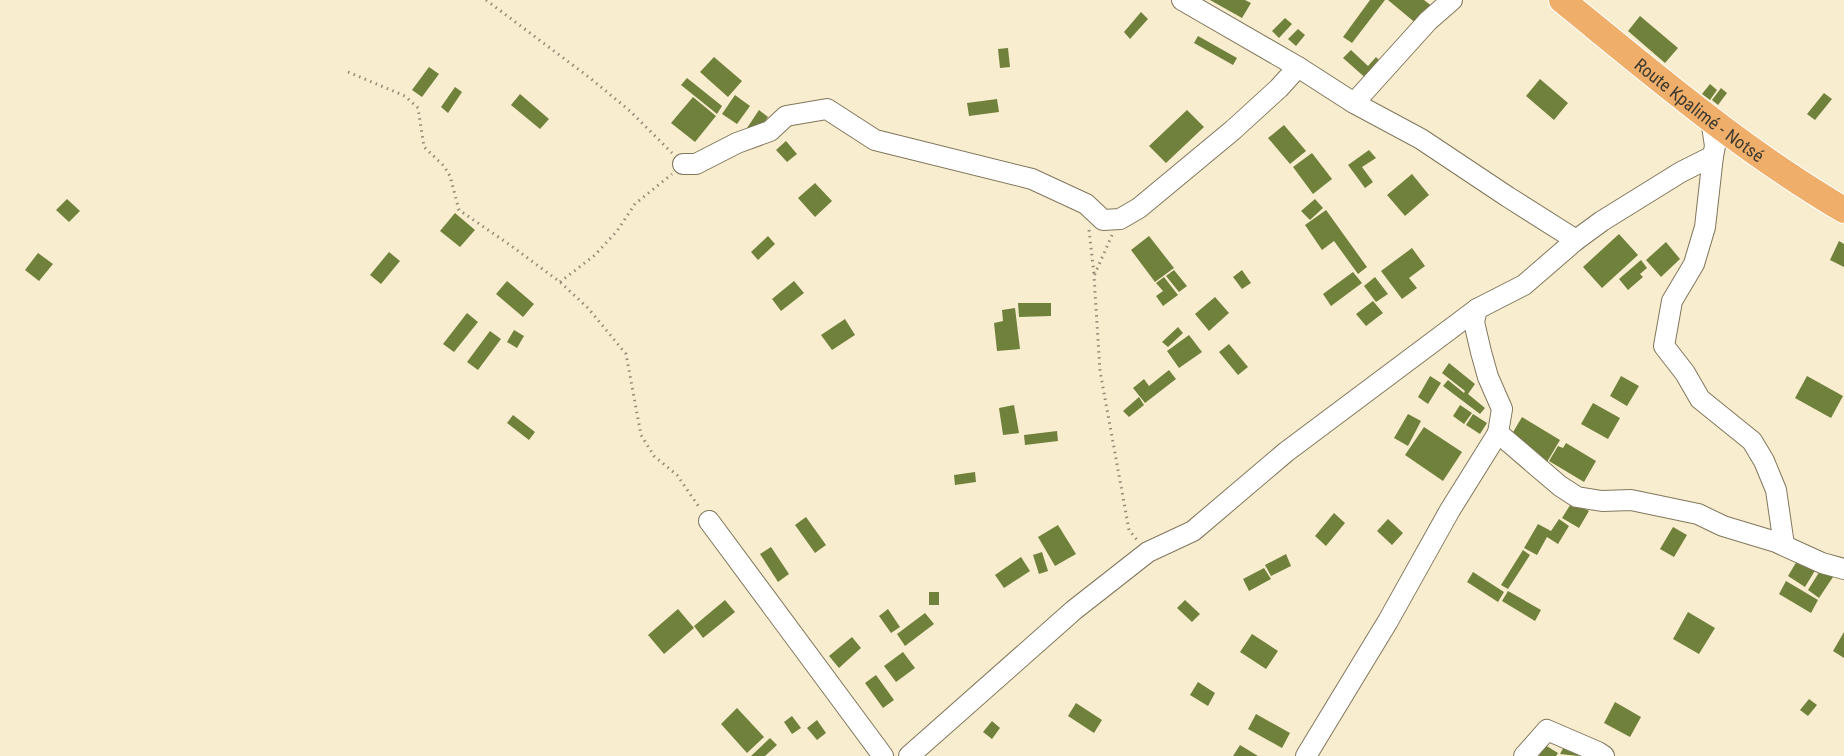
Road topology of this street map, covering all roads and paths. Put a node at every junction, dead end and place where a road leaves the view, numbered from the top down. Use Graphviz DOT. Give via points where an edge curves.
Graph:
graph roads {
  1 [pos="486,0"];
  2 [pos="1182,0"];
  3 [pos="1452,0"];
  4 [pos="1562,0"];
  5 [pos="1298,67"];
  6 [pos="348,72"];
  7 [pos="1354,103"];
  8 [pos="1711,119"];
  9 [pos="1713,156"];
  10 [pos="683,164"];
  11 [pos="1086,204"];
  12 [pos="1844,210"];
  13 [pos="1120,219"];
  14 [pos="1576,240"];
  15 [pos="1094,276"];
  16 [pos="560,282"];
  17 [pos="1477,309"];
  18 [pos="1498,433"];
  19 [pos="709,521"];
  20 [pos="1784,545"];
  21 [pos="1148,552"];
  22 [pos="1844,569"];
  23 [pos="883,756"];
  24 [pos="909,756"];
  25 [pos="1306,756"];
  26 [pos="1524,756"];
  27 [pos="1604,756"];
  1 -- 10 [label="path" via="606,91"];
  2 -- 5 [label="street"];
  3 -- 7 [label="street"];
  4 -- 8 [label="main road, Route Kpalimé - Notsé"];
  5 -- 7 [label="street"];
  5 -- 13 [label="street" via="1233,130 1139,208"];
  6 -- 16 [label="path" via="405,96 418,108 424,147 450,176 459,210"];
  7 -- 14 [label="street" via="1421,139"];
  8 -- 9 [label="street"];
  8 -- 12 [label="main road, Route Kpalimé - Notsé"];
  9 -- 14 [label="street" via="1671,178"];
  9 -- 20 [label="street" via="1705,227 1694,264 1672,301 1664,346 1700,399 1752,441 1776,490"];
  10 -- 11 [label="street" via="696,164 770,131 786,116 827,109 875,140 1032,179"];
  10 -- 16 [label="path" via="635,204 595,255"];
  11 -- 13 [label="street" via="1103,220"];
  11 -- 15 [label="path"];
  13 -- 15 [label="path"];
  14 -- 17 [label="street" via="1524,285"];
  15 -- 21 [label="path" via="1100,371 1128,530"];
  16 -- 19 [label="path" via="588,308 626,354 641,435 654,456 677,475"];
  17 -- 18 [label="street" via="1474,322 1481,352 1502,409"];
  17 -- 21 [label="street" via="1286,452 1193,531"];
  18 -- 20 [label="street" via="1577,497 1631,500 1698,514"];
  18 -- 25 [label="street"];
  19 -- 23 [label="street"];
  20 -- 22 [label="street"];
  21 -- 24 [label="street" via="1074,610"];
  26 -- 27 [label="street" via="1547,730"];
}
